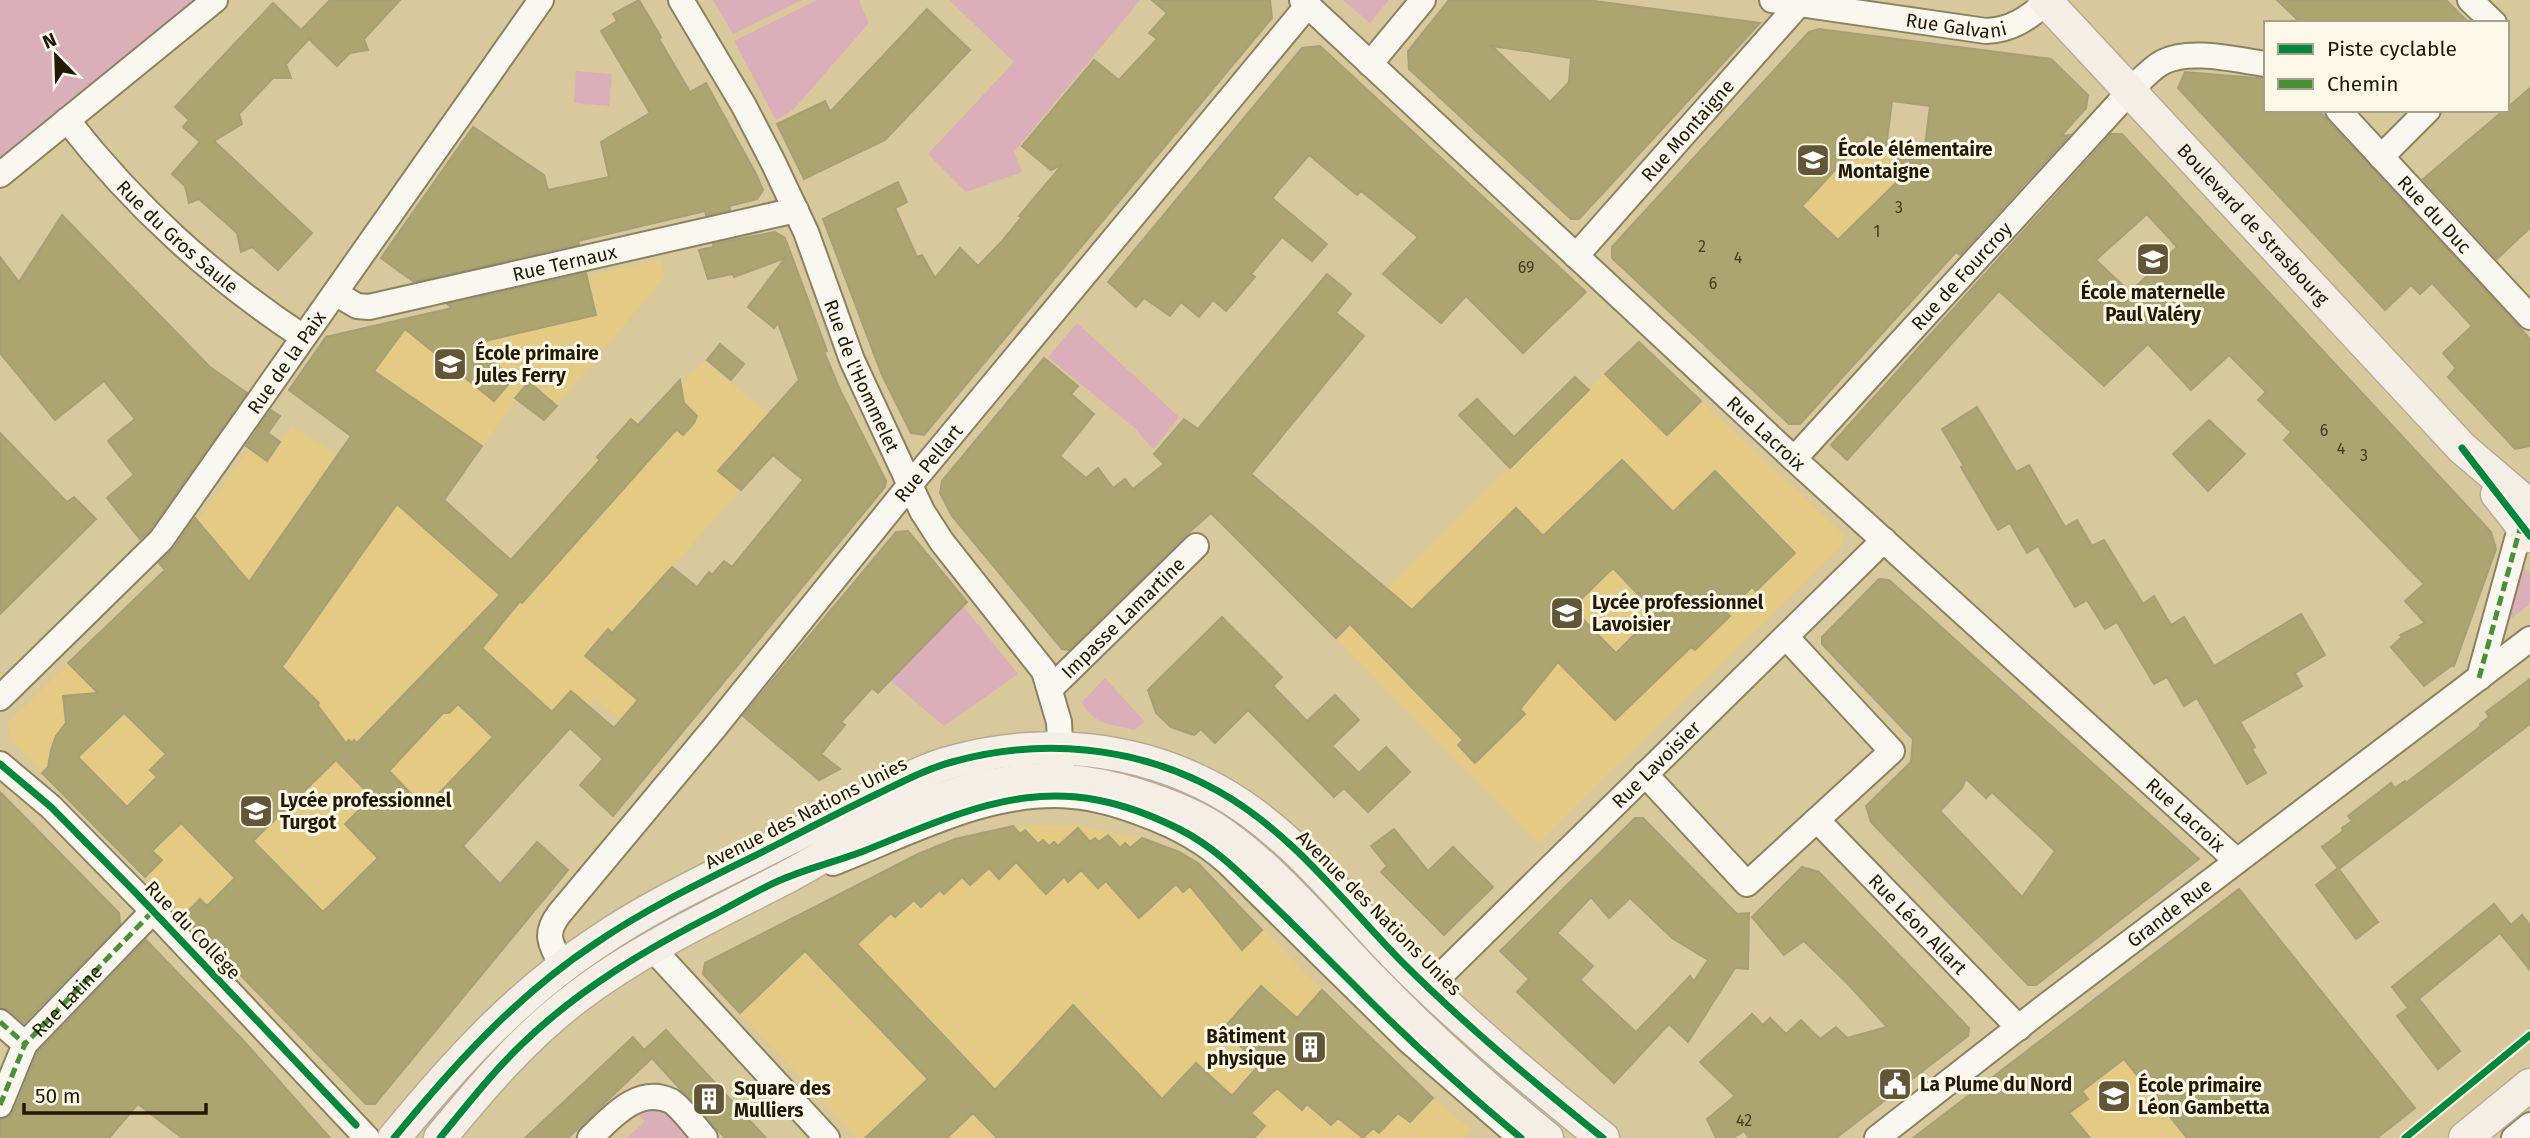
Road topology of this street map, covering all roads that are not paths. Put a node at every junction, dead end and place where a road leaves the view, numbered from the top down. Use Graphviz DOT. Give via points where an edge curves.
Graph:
graph roads {
  1 [pos="215,0"];
  2 [pos="541,0"];
  3 [pos="681,0"];
  4 [pos="1423,0"];
  5 [pos="1772,0"];
  6 [pos="2470,0"];
  7 [pos="2046,1"];
  8 [pos="1305,3"];
  9 [pos="1799,4"];
  10 [pos="2492,21"];
  11 [pos="1370,64"];
  12 [pos="2264,64"];
  13 [pos="2130,91"];
  14 [pos="2340,112"];
  15 [pos="2426,112"];
  16 [pos="67,120"];
  17 [pos="2381,157"];
  18 [pos="0,175"];
  19 [pos="796,209"];
  20 [pos="1576,256"];
  21 [pos="335,293"];
  22 [pos="2530,317"];
  23 [pos="303,337"];
  24 [pos="1794,458"];
  25 [pos="909,486"];
  26 [pos="2523,509"];
  27 [pos="1884,540"];
  28 [pos="1196,546"];
  29 [pos="1786,637"];
  30 [pos="2530,639"];
  31 [pos="2479,678"];
  32 [pos="1050,689"];
  33 [pos="0,698"];
  34 [pos="0,764"];
  35 [pos="1066,774"];
  36 [pos="1645,774"];
  37 [pos="1817,820"];
  38 [pos="2237,861"];
  39 [pos="153,911"];
  40 [pos="652,948"];
  41 [pos="564,966"];
  42 [pos="1429,987"];
  43 [pos="0,1022"];
  44 [pos="2019,1028"];
  45 [pos="24,1044"];
  46 [pos="2530,1085"];
  47 [pos="0,1105"];
  48 [pos="2530,1125"];
  49 [pos="367,1138"];
  50 [pos="394,1138"];
  51 [pos="440,1138"];
  52 [pos="590,1138"];
  53 [pos="705,1138"];
  54 [pos="827,1138"];
  55 [pos="1521,1138"];
  56 [pos="1547,1138"];
  57 [pos="1603,1138"];
  58 [pos="1877,1138"];
  59 [pos="2465,1138"];
  60 [pos="2514,1138"];
  1 -- 16 [label="street"];
  2 -- 21 [label="street, Rue de la Paix"];
  3 -- 19 [label="street, Rue de l'Hommelet" via="744,106"];
  4 -- 11 [label="street"];
  5 -- 9 [label="street, Rue Galvani"];
  6 -- 10 [label="street"];
  7 -- 9 [label="street, Rue Galvani" via="2022,22 1998,31"];
  7 -- 13 [label="main road, Boulevard de Strasbourg"];
  8 -- 11 [label="street, Rue Lacroix"];
  8 -- 25 [label="street, Rue Pellart"];
  9 -- 20 [label="street, Rue Montaigne"];
  11 -- 20 [label="street, Rue Lacroix"];
  12 -- 13 [label="street" via="2196,55 2175,57 2154,68"];
  13 -- 24 [label="street, Rue de Fourcroy"];
  13 -- 26 [label="main road, Boulevard de Strasbourg"];
  14 -- 17 [label="street, Rue du Duc"];
  15 -- 17 [label="street"];
  16 -- 18 [label="street"];
  16 -- 23 [label="street, Rue du Gros Saule" via="92,153 178,243 254,305"];
  17 -- 22 [label="street, Rue du Duc"];
  19 -- 21 [label="street, Rue Ternaux" via="369,307 357,306"];
  19 -- 25 [label="street, Rue de l'Hommelet" via="845,343"];
  20 -- 24 [label="street, Rue Lacroix"];
  21 -- 23 [label="street, Rue de la Paix"];
  23 -- 33 [label="street, Rue de la Paix" via="161,540"];
  24 -- 27 [label="street, Rue Lacroix"];
  25 -- 32 [label="street, Rue de l'Hommelet" via="935,532 1034,656"];
  25 -- 41 [label="street, Rue Pellart" via="553,922 551,946"];
  26 -- 31 [label="street"];
  27 -- 29 [label="street, Rue Lavoisier"];
  27 -- 38 [label="street, Rue Lacroix"];
  28 -- 32 [label="street, Impasse Lamartine"];
  29 -- 36 [label="street, Rue Lavoisier"];
  29 -- 37 [label="street" via="1892,751"];
  30 -- 31 [label="street, Grande Rue"];
  31 -- 38 [label="street, Grande Rue"];
  32 -- 35 [label="street, Rue de l'Hommelet"];
  34 -- 39 [label="street, Rue du Collège" via="51,807"];
  35 -- 40 [label="main road, Avenue des Nations Unies" via="990,784 942,798 859,836"];
  35 -- 41 [label="main road, Avenue des Nations Unies" via="1010,751 921,773 624,924"];
  35 -- 42 [label="main road, Avenue des Nations Unies" via="1094,751 1184,774 1233,800 1277,833"];
  35 -- 55 [label="street" via="1206,844 1423,1053"];
  35 -- 56 [label="main road, Avenue des Nations Unies" via="1167,805 1238,846 1419,1027"];
  36 -- 37 [label="street" via="1747,884"];
  36 -- 42 [label="street, Rue Lavoisier"];
  37 -- 44 [label="street, Rue Léon Allart"];
  38 -- 44 [label="street, Grande Rue"];
  39 -- 45 [label="street, Rue Latine"];
  39 -- 49 [label="street, Rue du Collège"];
  40 -- 51 [label="main road, Avenue des Nations Unies" via="592,986 538,1029"];
  40 -- 54 [label="street"];
  41 -- 50 [label="main road, Avenue des Nations Unies" via="468,1052"];
  42 -- 57 [label="main road, Avenue des Nations Unies"];
  43 -- 45 [label="street"];
  44 -- 58 [label="street, Grande Rue"];
  45 -- 47 [label="street, Rue Latine"];
  46 -- 59 [label="main road"];
  48 -- 60 [label="street"];
  52 -- 53 [label="street" via="639,1098 671,1102"];
}
